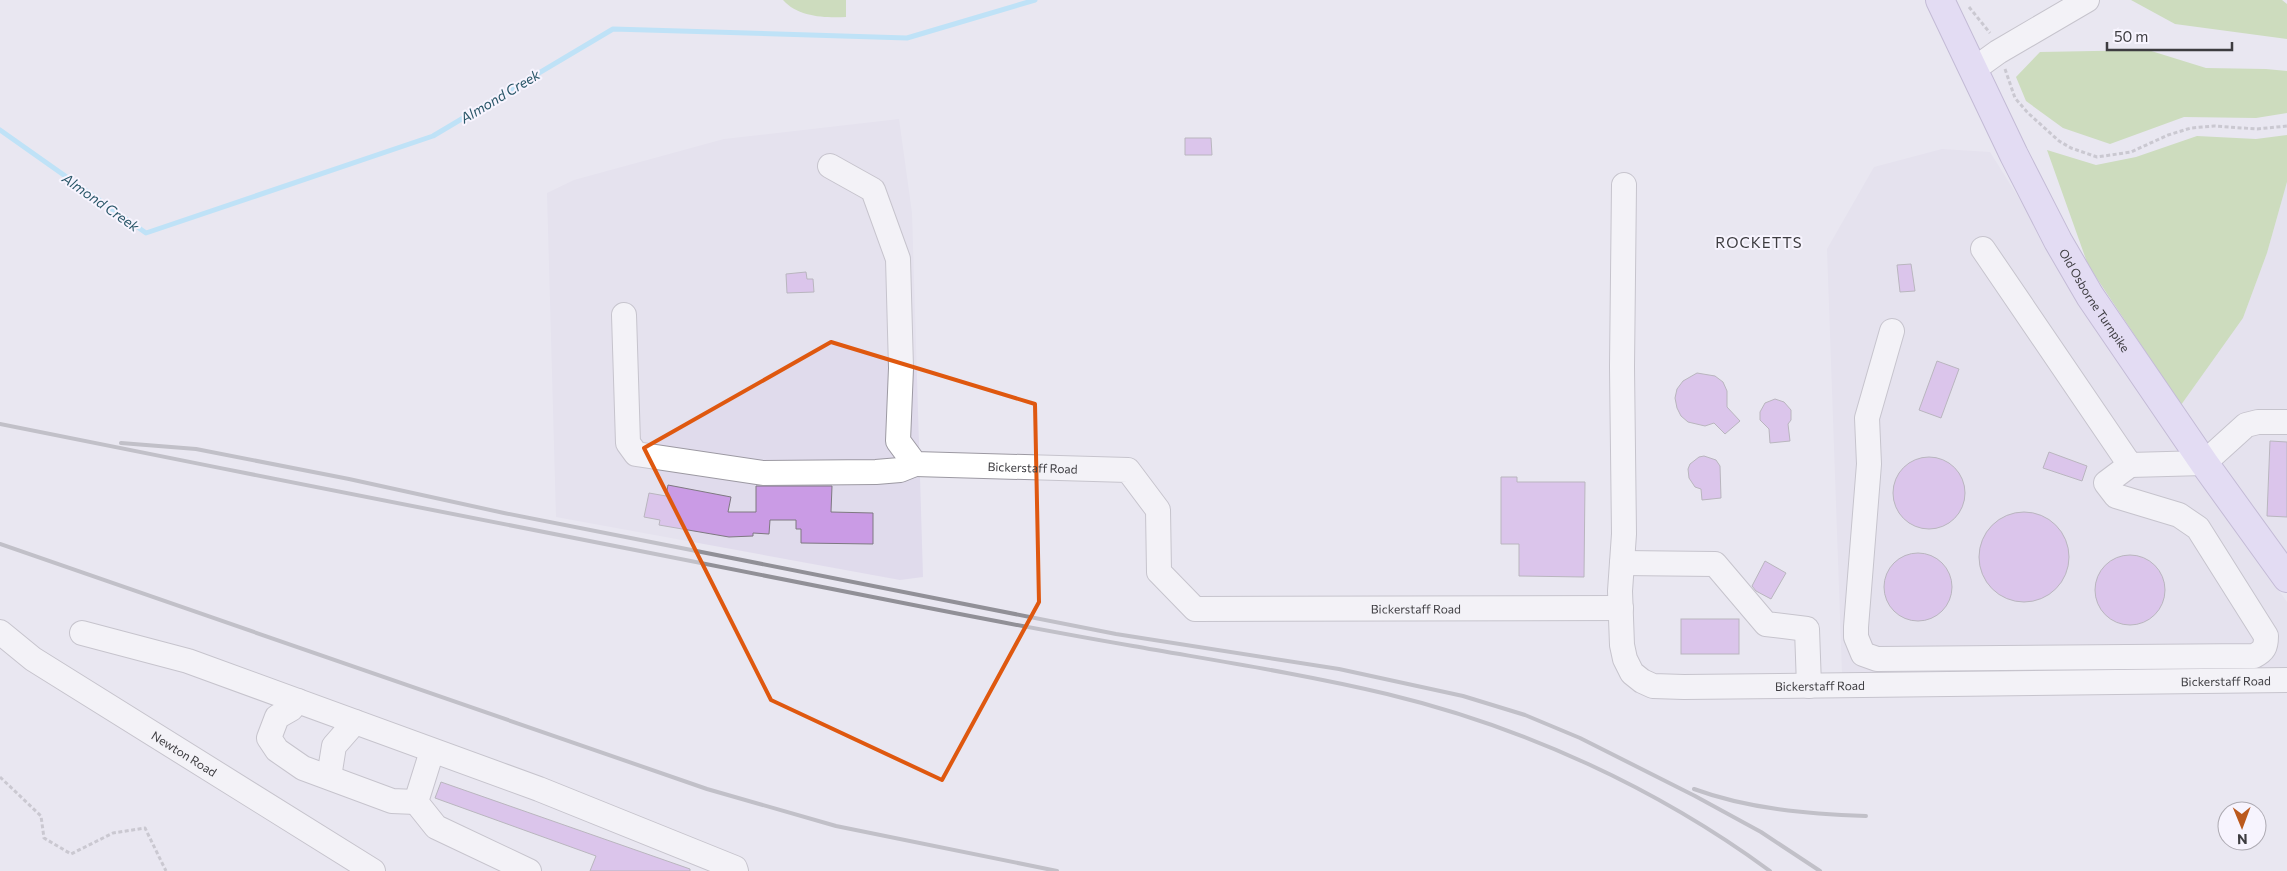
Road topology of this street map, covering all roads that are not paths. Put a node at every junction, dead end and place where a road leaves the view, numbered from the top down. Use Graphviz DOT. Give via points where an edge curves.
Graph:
graph roads {
  1 [pos="1940,0"];
  2 [pos="2087,0"];
  3 [pos="1973,70"];
  4 [pos="830,166"];
  5 [pos="1624,185"];
  6 [pos="1983,249"];
  7 [pos="624,314"];
  8 [pos="1892,331"];
  9 [pos="2287,422"];
  10 [pos="2204,463"];
  11 [pos="915,464"];
  12 [pos="2130,465"];
  13 [pos="1622,563"];
  14 [pos="2287,578"];
  15 [pos="1620,608"];
  16 [pos="0,632"];
  17 [pos="82,633"];
  18 [pos="2287,680"];
  19 [pos="1809,686"];
  20 [pos="298,701"];
  21 [pos="356,722"];
  22 [pos="432,751"];
  23 [pos="329,777"];
  24 [pos="416,802"];
  25 [pos="373,871"];
  26 [pos="529,871"];
  27 [pos="736,871"];
  1 -- 3 [label="main road, Old Osborne Turnpike"];
  2 -- 3 [label="street"];
  3 -- 10 [label="main road, Old Osborne Turnpike" via="2058,241 2090,296"];
  4 -- 11 [label="street" via="873,190 898,259 901,368 898,441"];
  5 -- 13 [label="street"];
  6 -- 12 [label="street"];
  7 -- 11 [label="street" via="628,443 636,454 763,473 876,472 900,470"];
  8 -- 12 [label="street" via="1867,418 1869,464 1856,627 1856,637 1863,654 1877,659 2254,656 2263,652 2266,636 2198,528 2179,515 2116,496 2106,483"];
  9 -- 10 [label="street" via="2246,424"];
  10 -- 12 [label="street"];
  10 -- 14 [label="main road, Old Osborne Turnpike"];
  11 -- 15 [label="street, Bickerstaff Road" via="1128,470 1158,510 1159,572 1196,610"];
  13 -- 15 [label="street"];
  13 -- 19 [label="street" via="1715,564 1766,624 1807,629"];
  15 -- 19 [label="street, Bickerstaff Road" via="1625,659 1632,672 1653,686"];
  16 -- 25 [label="street, Newton Road" via="33,659"];
  17 -- 20 [label="street" via="188,661"];
  18 -- 19 [label="street, Bickerstaff Road"];
  20 -- 21 [label="street"];
  20 -- 23 [label="street" via="277,717 268,738 277,750 303,768"];
  21 -- 22 [label="street"];
  21 -- 23 [label="street" via="334,746"];
  22 -- 24 [label="street"];
  22 -- 27 [label="street" via="548,793"];
  23 -- 24 [label="street" via="392,801"];
  24 -- 26 [label="street" via="436,827"];
}
